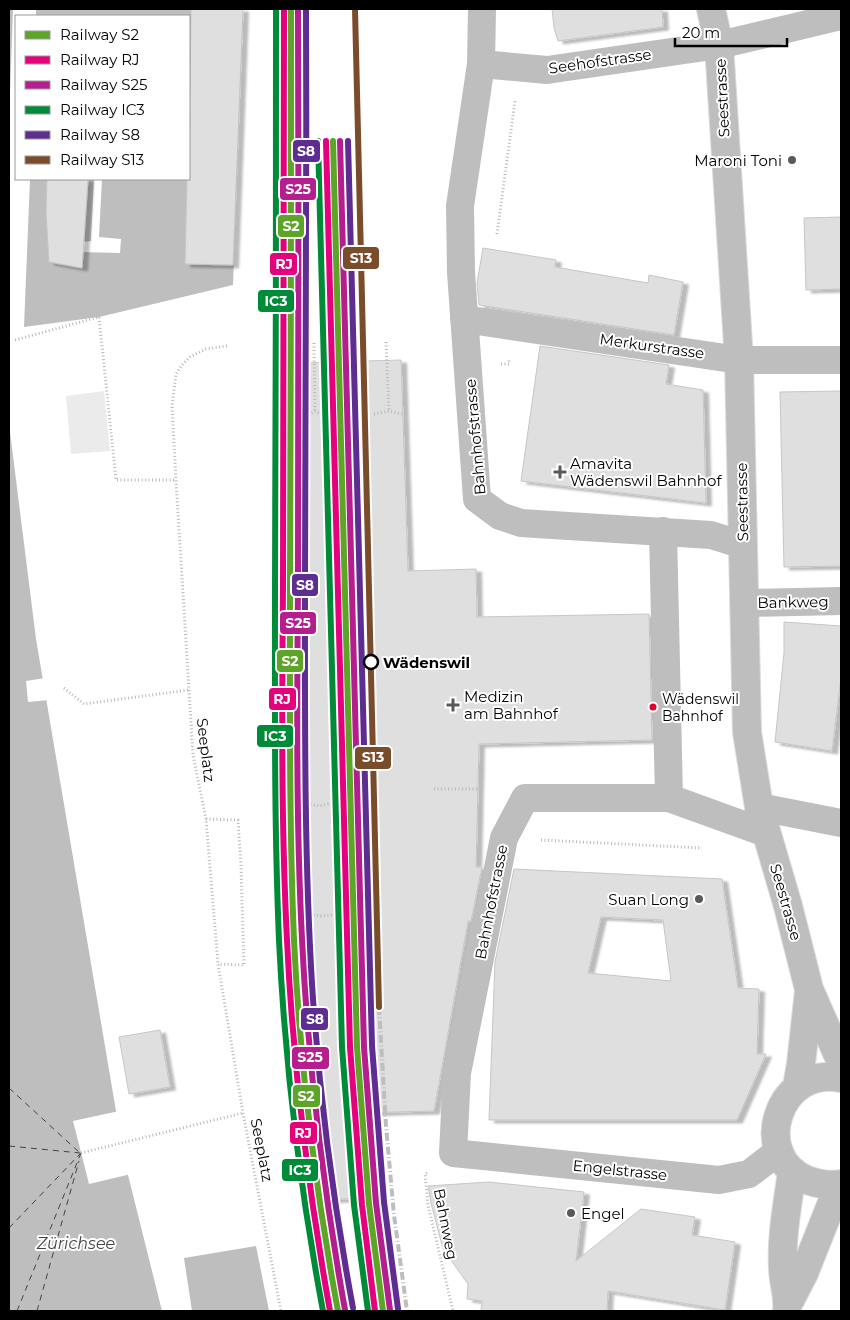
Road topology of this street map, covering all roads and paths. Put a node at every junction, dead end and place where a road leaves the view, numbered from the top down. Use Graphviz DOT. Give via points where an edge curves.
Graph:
graph roads {
  1 [pos="482,9"];
  2 [pos="712,9"];
  3 [pos="839,14"];
  4 [pos="719,45"];
  5 [pos="482,64"];
  6 [pos="464,319"];
  7 [pos="15,340"];
  8 [pos="386,342"];
  9 [pos="314,343"];
  10 [pos="227,346"];
  11 [pos="739,360"];
  12 [pos="841,360"];
  13 [pos="315,411"];
  14 [pos="389,411"];
  15 [pos="374,414"];
  16 [pos="402,414"];
  17 [pos="330,418"];
  18 [pos="300,421"];
  19 [pos="176,480"];
  20 [pos="663,531"];
  21 [pos="743,545"];
  22 [pos="841,601"];
  23 [pos="744,603"];
  24 [pos="64,688"];
  25 [pos="189,690"];
  26 [pos="478,788"];
  27 [pos="434,789"];
  28 [pos="669,798"];
  29 [pos="339,802"];
  30 [pos="300,804"];
  31 [pos="758,807"];
  32 [pos="206,819"];
  33 [pos="841,823"];
  34 [pos="766,833"];
  35 [pos="504,838"];
  36 [pos="702,848"];
  37 [pos="303,914"];
  38 [pos="341,914"];
  39 [pos="218,964"];
  40 [pos="809,989"];
  41 [pos="841,1062"];
  42 [pos="841,1078"];
  43 [pos="797,1087"];
  44 [pos="243,1113"];
  45 [pos="81,1153"];
  46 [pos="453,1153"];
  47 [pos="786,1161"];
  48 [pos="840,1184"];
  49 [pos="787,1307"];
  50 [pos="281,1311"];
  51 [pos="453,1311"];
  1 -- 5 [label="street, Bahnhofstrasse"];
  2 -- 4 [label="street, Seestrasse"];
  3 -- 4 [label="street, Seehofstrasse"];
  4 -- 5 [label="street, Seehofstrasse" via="547,70"];
  4 -- 11 [label="street, Seestrasse"];
  5 -- 6 [label="street, Bahnhofstrasse" via="460,206"];
  6 -- 11 [label="street, Merkurstrasse"];
  6 -- 20 [label="street, Bahnhofstrasse" via="477,499 500,516 521,523"];
  7 -- 19 [label="path" via="99,317 116,480"];
  8 -- 14 [label="path"];
  9 -- 13 [label="path"];
  10 -- 19 [label="path, Seeplatz" via="206,349 190,357 176,374 172,406"];
  11 -- 12 [label="street, Merkurstrasse"];
  11 -- 21 [label="street, Seestrasse"];
  13 -- 17 [label="path"];
  13 -- 18 [label="path"];
  14 -- 15 [label="path"];
  14 -- 16 [label="path"];
  19 -- 25 [label="path, Seeplatz"];
  20 -- 21 [label="street, Bahnhofstrasse" via="711,535"];
  20 -- 28 [label="street"];
  21 -- 23 [label="street, Seestrasse"];
  22 -- 23 [label="street, Bankweg"];
  23 -- 31 [label="street, Seestrasse" via="747,732"];
  24 -- 25 [label="path" via="84,704"];
  25 -- 32 [label="path, Seeplatz" via="193,755"];
  26 -- 27 [label="path"];
  28 -- 34 [label="street, Bahnhofstrasse"];
  28 -- 35 [label="street, Bahnhofstrasse" via="526,798"];
  29 -- 30 [label="path" via="320,806"];
  31 -- 33 [label="street"];
  31 -- 34 [label="street, Seestrasse"];
  32 -- 39 [label="path, Seeplatz"];
  32 -- 39 [label="path" via="238,820 244,965"];
  34 -- 40 [label="street, Seestrasse"];
  35 -- 36 [label="path"];
  35 -- 46 [label="street, Bahnhofstrasse" via="457,1073"];
  37 -- 38 [label="path"];
  39 -- 44 [label="path, Seeplatz"];
  40 -- 41 [label="street, Seestrasse"];
  40 -- 43 [label="street, Seestrasse"];
  42 -- 43 [label="street" via="821,1077"];
  43 -- 47 [label="street" via="787,1097 776,1123 775,1137"];
  44 -- 45 [label="path"];
  44 -- 50 [label="path, Seeplatz"];
  46 -- 47 [label="street, Engelstrasse" via="719,1180"];
  46 -- 51 [label="path, Bahnweg" via="426,1174 428,1205"];
  47 -- 48 [label="street" via="802,1178 826,1185"];
  47 -- 49 [label="street" via="783,1269"];
  48 -- 49 [label="street"];
}
